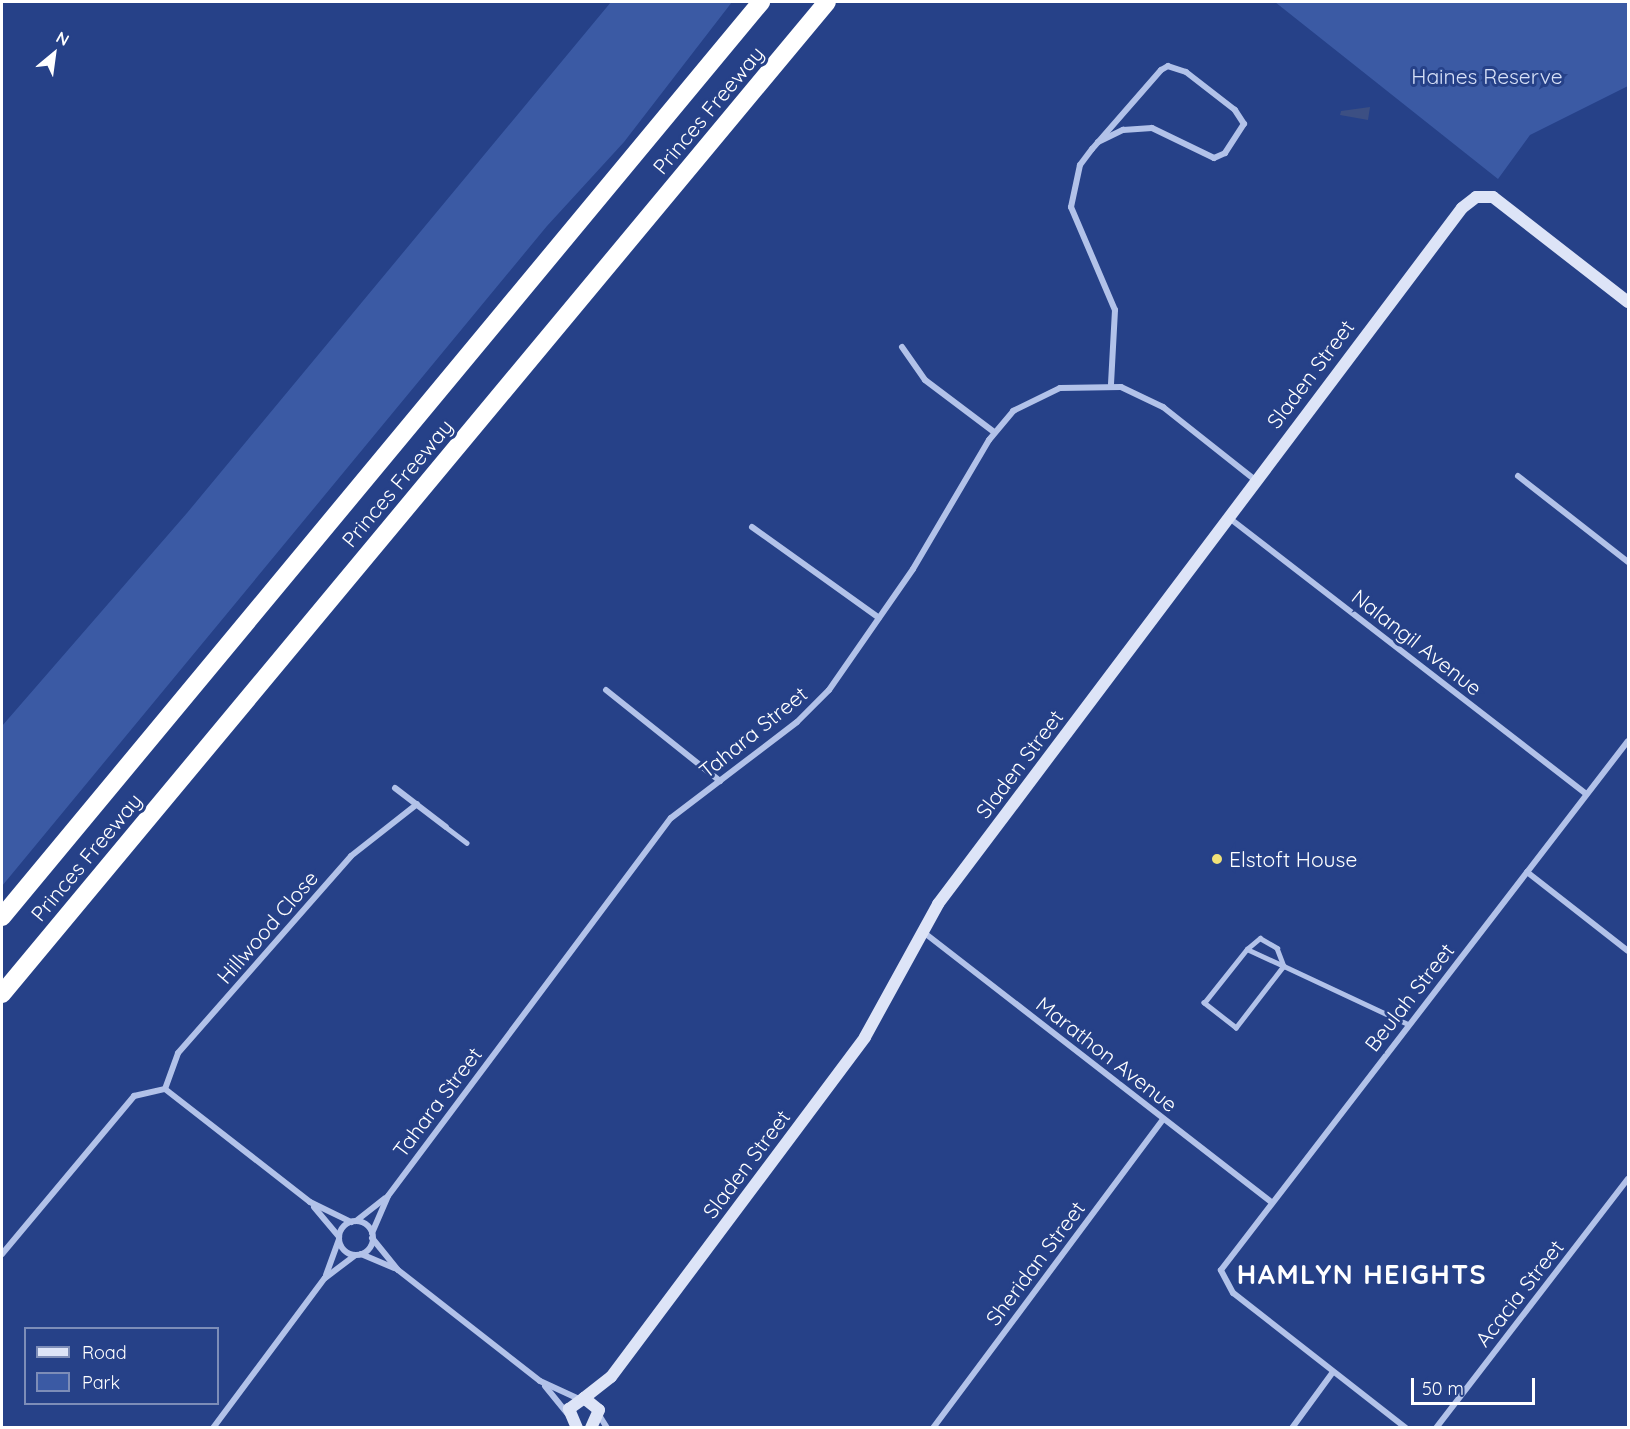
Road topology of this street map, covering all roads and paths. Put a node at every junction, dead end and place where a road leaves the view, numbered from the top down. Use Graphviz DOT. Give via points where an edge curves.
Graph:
graph roads {
  1 [pos="761,2"];
  2 [pos="827,2"];
  3 [pos="1098,142"];
  4 [pos="1629,302"];
  5 [pos="902,347"];
  6 [pos="1111,384"];
  7 [pos="994,432"];
  8 [pos="1518,476"];
  9 [pos="1255,480"];
  10 [pos="1228,516"];
  11 [pos="753,527"];
  12 [pos="1629,562"];
  13 [pos="879,618"];
  14 [pos="606,690"];
  15 [pos="1629,741"];
  16 [pos="720,781"];
  17 [pos="395,788"];
  18 [pos="1587,794"];
  19 [pos="417,804"];
  20 [pos="446,826"];
  21 [pos="467,843"];
  22 [pos="1527,872"];
  23 [pos="2,917"];
  24 [pos="922,931"];
  25 [pos="1247,949"];
  26 [pos="1629,951"];
  27 [pos="1284,966"];
  28 [pos="2,994"];
  29 [pos="1408,1024"];
  30 [pos="165,1089"];
  31 [pos="1163,1119"];
  32 [pos="1629,1179"];
  33 [pos="388,1196"];
  34 [pos="310,1202"];
  35 [pos="1272,1202"];
  36 [pos="353,1222"];
  37 [pos="372,1235"];
  38 [pos="339,1238"];
  39 [pos="2,1254"];
  40 [pos="358,1255"];
  41 [pos="398,1269"];
  42 [pos="325,1278"];
  43 [pos="1333,1372"];
  44 [pos="611,1377"];
  45 [pos="540,1381"];
  46 [pos="582,1399"];
  47 [pos="599,1412"];
  48 [pos="570,1422"];
  49 [pos="213,1428"];
  50 [pos="591,1428"];
  51 [pos="607,1428"];
  52 [pos="933,1428"];
  53 [pos="1292,1428"];
  54 [pos="1406,1428"];
  55 [pos="1436,1428"];
  1 -- 23 [label="highway, Princes Freeway"];
  2 -- 28 [label="highway, Princes Freeway"];
  3 -- 3 [label="street" via="1172,65 1244,122 1226,153 1214,158 1175,135 1148,127 1119,131"];
  3 -- 6 [label="street" via="1076,173 1071,207 1115,310"];
  4 -- 9 [label="street, Sladen Street" via="1485,195 1462,208"];
  5 -- 7 [label="street" via="925,380"];
  6 -- 7 [label="street, Tahara Street" via="1071,386 1041,394 1013,411"];
  6 -- 9 [label="street, Tahara Street" via="1155,402"];
  7 -- 13 [label="street, Tahara Street"];
  8 -- 12 [label="street"];
  9 -- 10 [label="street, Sladen Street"];
  10 -- 18 [label="street, Nalangil Avenue"];
  10 -- 24 [label="street, Sladen Street"];
  11 -- 13 [label="street"];
  13 -- 16 [label="street, Tahara Street" via="829,690"];
  14 -- 16 [label="street"];
  15 -- 18 [label="street, Beulah Street"];
  16 -- 33 [label="street, Tahara Street" via="671,818"];
  17 -- 19 [label="street"];
  18 -- 22 [label="street, Beulah Street"];
  19 -- 20 [label="street"];
  19 -- 30 [label="street, Hillwood Close" via="351,856 178,1053"];
  20 -- 21 [label="lane"];
  22 -- 26 [label="street"];
  22 -- 29 [label="street, Beulah Street"];
  24 -- 31 [label="street, Marathon Avenue"];
  24 -- 44 [label="street, Sladen Street" via="872,1027"];
  25 -- 27 [label="lane"];
  25 -- 27 [label="lane" via="1260,938 1278,948"];
  25 -- 27 [label="lane" via="1204,1004 1236,1028"];
  27 -- 29 [label="lane"];
  29 -- 35 [label="street, Beulah Street"];
  30 -- 34 [label="street"];
  30 -- 39 [label="street" via="134,1096"];
  31 -- 35 [label="street, Marathon Avenue"];
  31 -- 52 [label="street, Sheridan Street"];
  32 -- 55 [label="street, Acacia Street"];
  33 -- 36 [label="street, Tahara Street"];
  33 -- 37 [label="street, Tahara Street"];
  34 -- 36 [label="street"];
  34 -- 38 [label="street"];
  35 -- 43 [label="street, Beulah Street" via="1231,1253 1221,1275 1233,1293"];
  36 -- 37 [label="street"];
  36 -- 38 [label="street, Tahara Street"];
  37 -- 40 [label="street, Tahara Street"];
  37 -- 41 [label="street"];
  38 -- 40 [label="street" via="342,1248"];
  38 -- 42 [label="street"];
  40 -- 41 [label="street"];
  40 -- 42 [label="street"];
  41 -- 45 [label="street"];
  42 -- 49 [label="street"];
  43 -- 53 [label="street"];
  43 -- 54 [label="street"];
  44 -- 46 [label="street, Sladen Street"];
  44 -- 47 [label="street, Sladen Street"];
  45 -- 46 [label="street"];
  45 -- 48 [label="street"];
  46 -- 47 [label="street"];
  46 -- 48 [label="street, Sladen Street"];
  47 -- 50 [label="street, Sladen Street"];
  47 -- 51 [label="street"];
}
